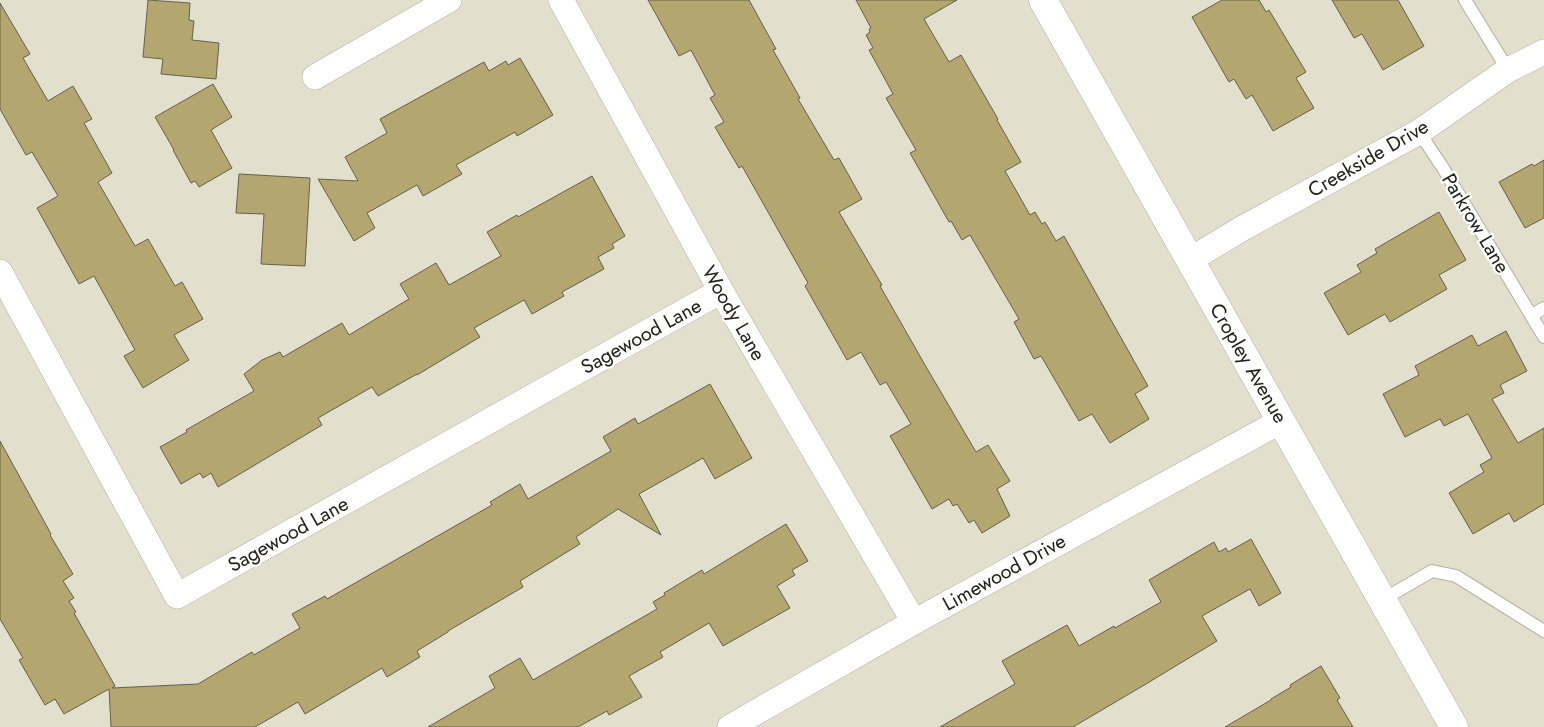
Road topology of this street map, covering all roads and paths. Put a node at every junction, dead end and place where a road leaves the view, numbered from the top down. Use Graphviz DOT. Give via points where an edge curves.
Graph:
graph roads {
  1 [pos="449,0"];
  2 [pos="562,0"];
  3 [pos="1043,0"];
  4 [pos="1465,0"];
  5 [pos="1544,52"];
  6 [pos="1508,70"];
  7 [pos="315,77"];
  8 [pos="1419,132"];
  9 [pos="1190,260"];
  10 [pos="0,272"];
  11 [pos="721,291"];
  12 [pos="1544,308"];
  13 [pos="1532,315"];
  14 [pos="1544,337"];
  15 [pos="1281,421"];
  16 [pos="1382,600"];
  17 [pos="914,622"];
  18 [pos="1544,632"];
  19 [pos="730,727"];
  20 [pos="1454,727"];
  1 -- 7 [label="street"];
  2 -- 11 [label="street, Woody Lane"];
  3 -- 9 [label="street, Cropley Avenue"];
  4 -- 6 [label="lane"];
  5 -- 6 [label="street, Creekside Drive"];
  6 -- 8 [label="street, Creekside Drive"];
  8 -- 9 [label="street, Creekside Drive"];
  8 -- 13 [label="lane, Parkrow Lane"];
  9 -- 15 [label="street, Cropley Avenue"];
  10 -- 11 [label="street, Sagewood Lane" via="177,596"];
  11 -- 17 [label="street, Woody Lane"];
  12 -- 13 [label="lane"];
  13 -- 14 [label="lane, Parkrow Lane"];
  15 -- 16 [label="street, Cropley Avenue"];
  15 -- 17 [label="street, Limewood Drive"];
  16 -- 18 [label="lane" via="1432,571 1456,576"];
  16 -- 20 [label="street, Cropley Avenue"];
  17 -- 19 [label="street, Limewood Drive"];
}
